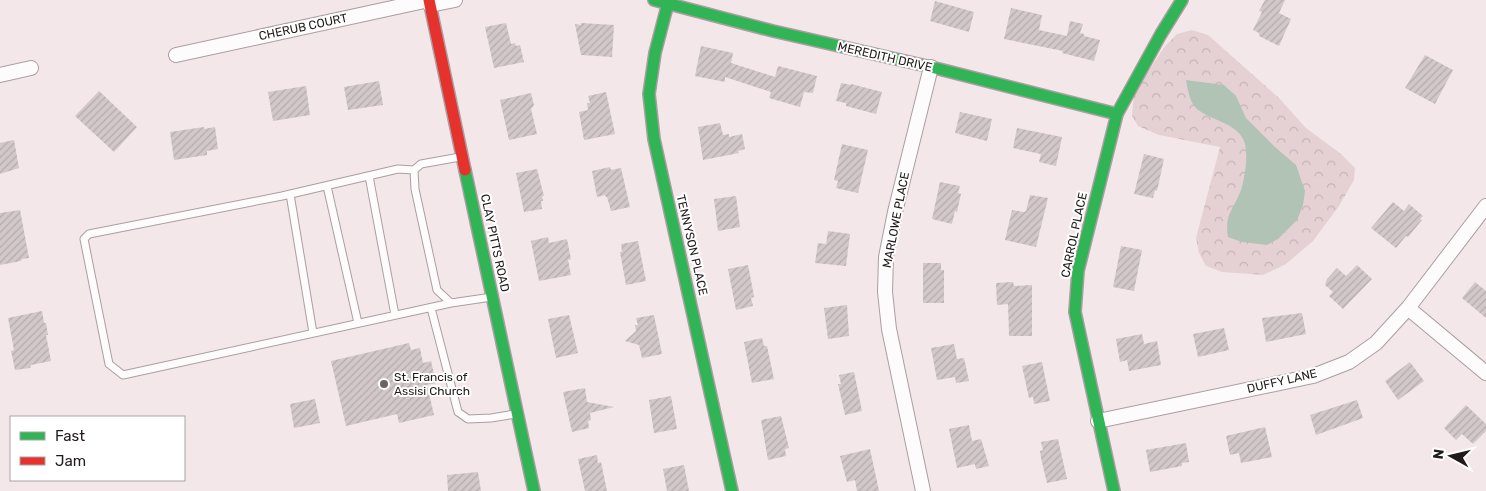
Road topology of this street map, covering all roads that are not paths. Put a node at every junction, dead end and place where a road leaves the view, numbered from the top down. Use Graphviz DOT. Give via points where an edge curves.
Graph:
graph roads {
  1 [pos="455,0"];
  2 [pos="654,0"];
  3 [pos="1182,0"];
  4 [pos="430,2"];
  5 [pos="668,4"];
  6 [pos="176,55"];
  7 [pos="31,68"];
  8 [pos="931,68"];
  9 [pos="0,75"];
  10 [pos="1117,114"];
  11 [pos="463,156"];
  12 [pos="414,170"];
  13 [pos="369,176"];
  14 [pos="327,186"];
  15 [pos="290,194"];
  16 [pos="1486,206"];
  17 [pos="492,297"];
  18 [pos="452,303"];
  19 [pos="431,308"];
  20 [pos="1408,308"];
  21 [pos="395,315"];
  22 [pos="358,323"];
  23 [pos="313,333"];
  24 [pos="1486,373"];
  25 [pos="517,413"];
  26 [pos="1098,421"];
  27 [pos="534,491"];
  28 [pos="732,491"];
  29 [pos="923,491"];
  30 [pos="1114,491"];
  1 -- 4 [label="street"];
  2 -- 5 [label="street, MEREDITH DRIVE"];
  3 -- 10 [label="street, CARROL PLACE"];
  4 -- 6 [label="street, CHERUB COURT"];
  4 -- 11 [label="street, CLAY PITTS ROAD"];
  5 -- 8 [label="street, MEREDITH DRIVE"];
  5 -- 28 [label="street, TENNYSON PLACE" via="655,52 649,94 654,139"];
  7 -- 9 [label="street"];
  8 -- 10 [label="street, MEREDITH DRIVE"];
  8 -- 29 [label="street, MARLOWE PLACE" via="895,212 886,257 885,292 889,329"];
  10 -- 26 [label="street, CARROL PLACE" via="1078,272 1075,312"];
  11 -- 12 [label="lane" via="420,164"];
  11 -- 17 [label="street, CLAY PITTS ROAD"];
  12 -- 13 [label="lane" via="398,169"];
  12 -- 18 [label="lane" via="437,290"];
  13 -- 14 [label="lane"];
  13 -- 21 [label="lane"];
  14 -- 15 [label="lane"];
  14 -- 22 [label="lane"];
  15 -- 23 [label="lane"];
  15 -- 23 [label="lane" via="89,234 84,239 109,364 123,375"];
  16 -- 20 [label="street, DUFFY LANE"];
  17 -- 18 [label="lane"];
  17 -- 25 [label="street, CLAY PITTS ROAD"];
  18 -- 19 [label="lane"];
  19 -- 21 [label="lane"];
  19 -- 25 [label="lane" via="458,412 468,419"];
  20 -- 24 [label="street"];
  20 -- 26 [label="street, DUFFY LANE" via="1376,343 1349,362 1313,376"];
  21 -- 22 [label="lane"];
  22 -- 23 [label="lane"];
  25 -- 27 [label="street, CLAY PITTS ROAD"];
  26 -- 30 [label="street, CARROL PLACE"];
}
